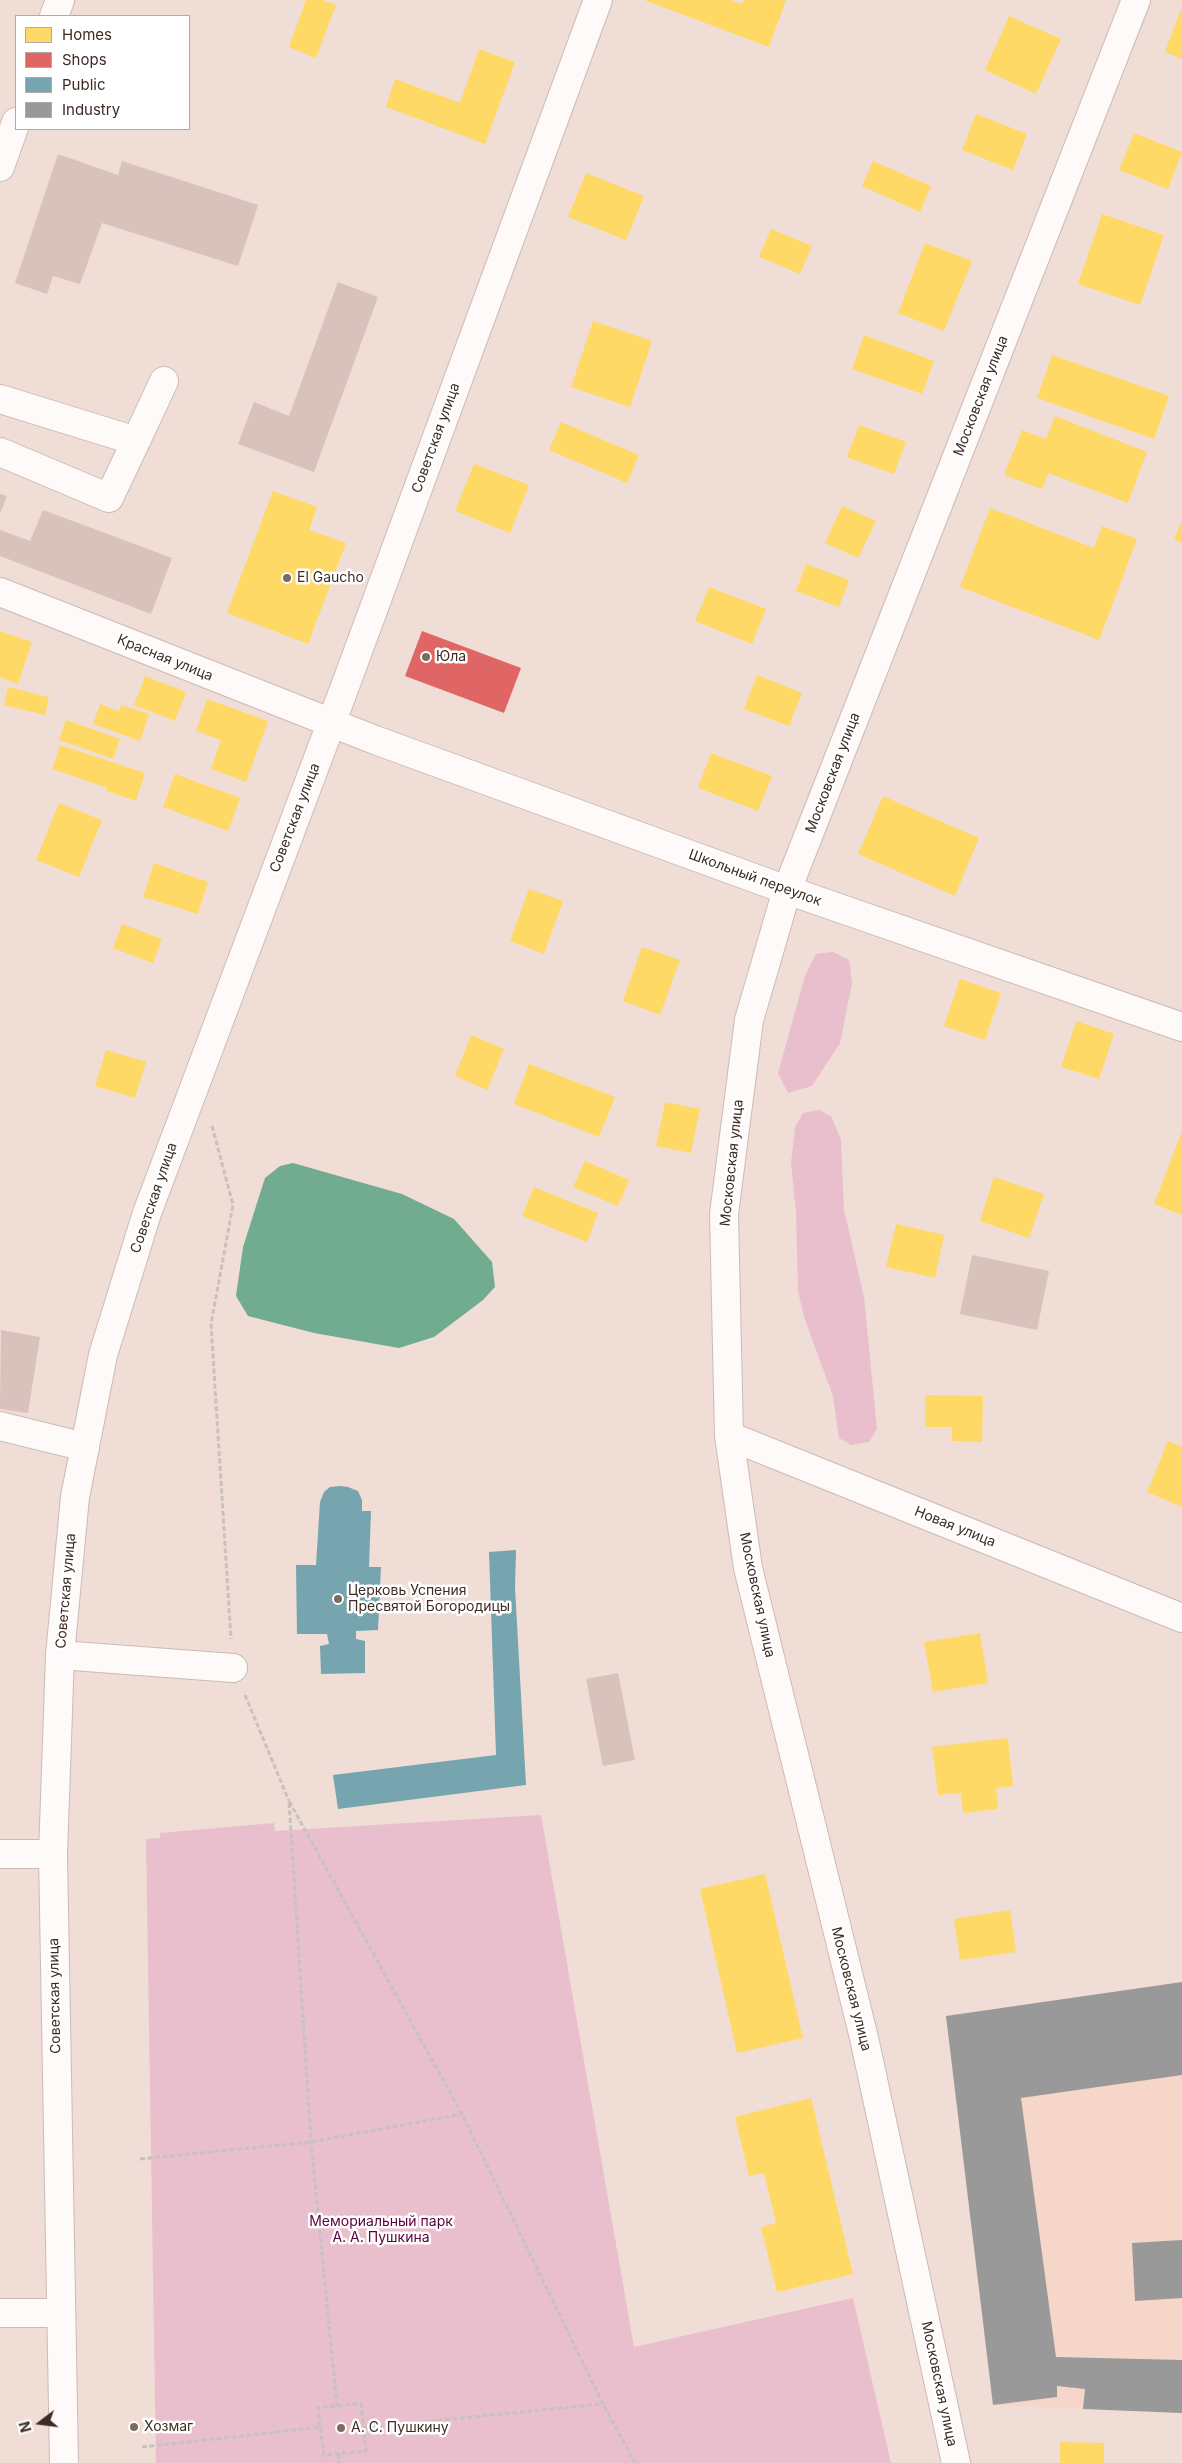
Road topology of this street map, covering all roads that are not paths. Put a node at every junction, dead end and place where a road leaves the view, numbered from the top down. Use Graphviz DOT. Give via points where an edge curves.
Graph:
graph roads {
  1 [pos="60,0"];
  2 [pos="598,0"];
  3 [pos="1136,0"];
  4 [pos="54,15"];
  5 [pos="15,125"];
  6 [pos="0,167"];
  7 [pos="164,381"];
  8 [pos="0,399"];
  9 [pos="136,441"];
  10 [pos="0,452"];
  11 [pos="0,592"];
  12 [pos="331,724"];
  13 [pos="787,890"];
  14 [pos="1182,1027"];
  15 [pos="0,1426"];
  16 [pos="728,1436"];
  17 [pos="85,1447"];
  18 [pos="1182,1618"];
  19 [pos="60,1655"];
  20 [pos="233,1668"];
  21 [pos="0,1854"];
  22 [pos="53,1854"];
  23 [pos="61,2313"];
  24 [pos="0,2314"];
  25 [pos="64,2463"];
  26 [pos="956,2463"];
  1 -- 4 [label="street"];
  2 -- 12 [label="street, Советская улица"];
  3 -- 13 [label="street, Московская улица"];
  5 -- 6 [label="street"];
  7 -- 9 [label="street"];
  8 -- 9 [label="street"];
  9 -- 10 [label="street" via="108,498"];
  11 -- 12 [label="street, Красная улица"];
  12 -- 13 [label="street, Школьный переулок"];
  12 -- 17 [label="street, Советская улица" via="147,1213 103,1355"];
  13 -- 14 [label="street, Школьный переулок"];
  13 -- 16 [label="street, Московская улица" via="749,1020 724,1214"];
  15 -- 17 [label="street"];
  16 -- 18 [label="street, Новая улица"];
  16 -- 26 [label="street, Московская улица" via="748,1568 864,2038"];
  17 -- 19 [label="street, Советская улица" via="75,1497"];
  19 -- 20 [label="street"];
  19 -- 22 [label="street, Советская улица"];
  21 -- 22 [label="street"];
  22 -- 23 [label="street, Советская улица"];
  23 -- 24 [label="street"];
  23 -- 25 [label="street, Советская улица"];
}
